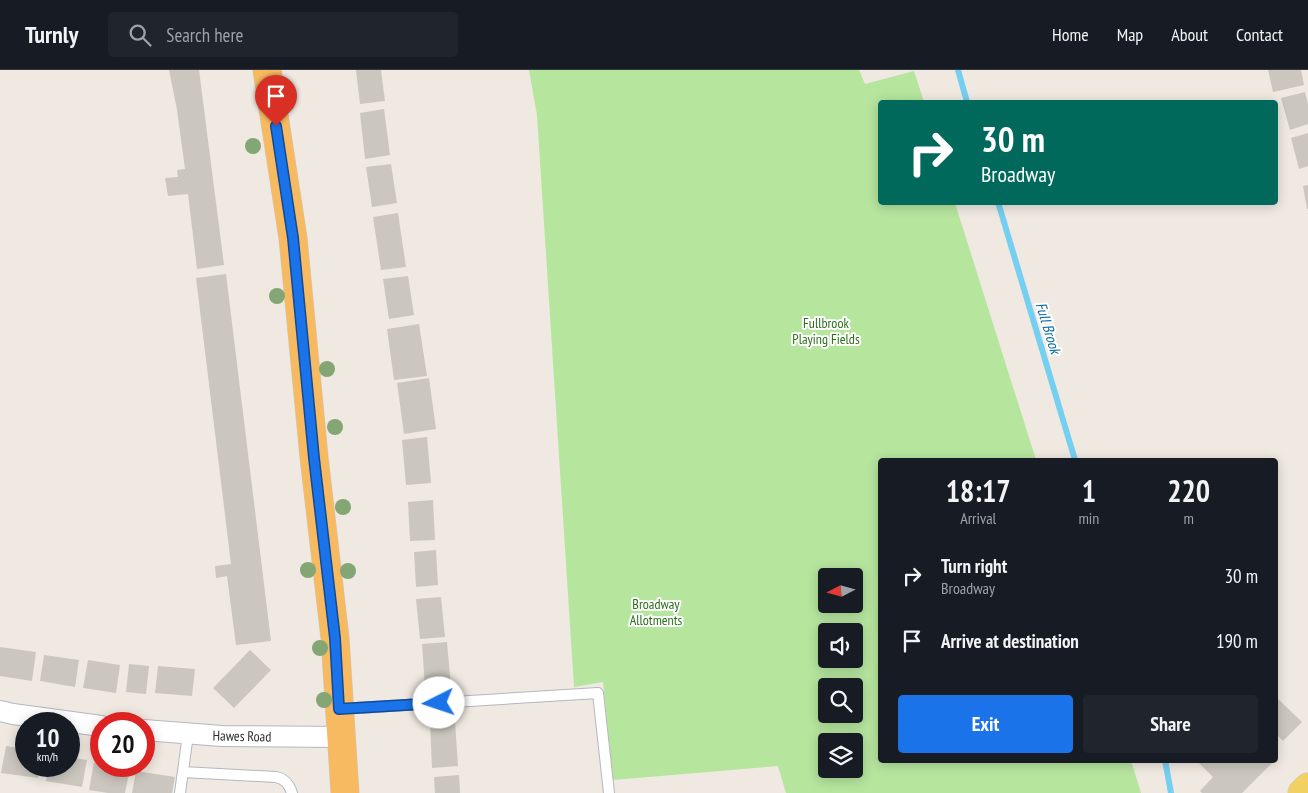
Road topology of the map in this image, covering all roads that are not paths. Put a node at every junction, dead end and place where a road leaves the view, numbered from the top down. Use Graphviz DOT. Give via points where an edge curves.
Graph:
graph roads {
  1 [pos="267,70"];
  2 [pos="339,709"];
  3 [pos="0,711"];
  4 [pos="90,724"];
  5 [pos="155,731"];
  6 [pos="188,734"];
  7 [pos="342,737"];
  8 [pos="183,772"];
  9 [pos="1308,787"];
  10 [pos="180,793"];
  11 [pos="292,793"];
  12 [pos="345,793"];
  13 [pos="609,793"];
  14 [pos="1302,793"];
  1 -- 2 [label="highway" via="293,238 335,638"];
  2 -- 7 [label="highway"];
  2 -- 13 [label="lane" via="598,693"];
  3 -- 4 [label="street"];
  5 -- 6 [label="street, Hawes Road"];
  6 -- 7 [label="street, Hawes Road"];
  6 -- 8 [label="lane"];
  7 -- 12 [label="highway"];
  8 -- 10 [label="lane"];
  8 -- 11 [label="lane" via="276,777 284,779"];
  9 -- 14 [label="main road"];
}
